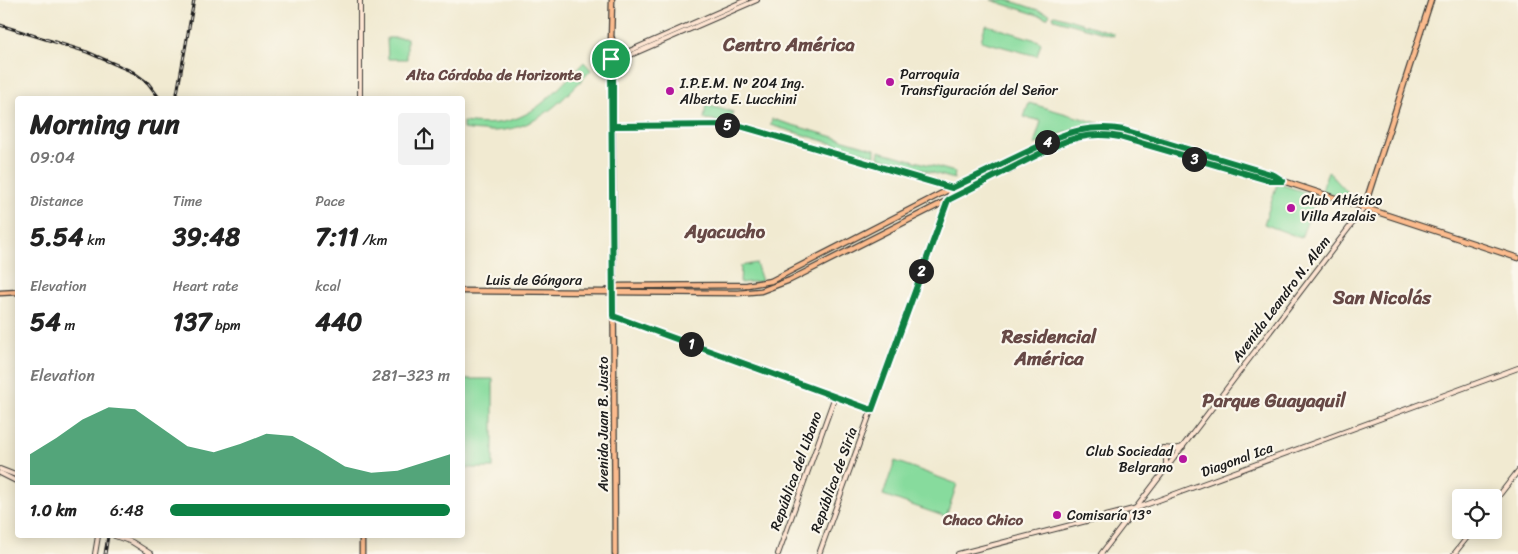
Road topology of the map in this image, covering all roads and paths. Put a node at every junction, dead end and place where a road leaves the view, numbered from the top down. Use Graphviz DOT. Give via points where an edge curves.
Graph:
graph roads {
  1 [pos="360,0"];
  2 [pos="612,0"];
  3 [pos="746,0"];
  4 [pos="757,0"];
  5 [pos="1431,0"];
  6 [pos="612,40"];
  7 [pos="613,48"];
  8 [pos="624,53"];
  9 [pos="612,59"];
  10 [pos="613,69"];
  11 [pos="360,96"];
  12 [pos="612,126"];
  13 [pos="1283,181"];
  14 [pos="952,188"];
  15 [pos="967,190"];
  16 [pos="948,200"];
  17 [pos="1364,208"];
  18 [pos="1518,258"];
  19 [pos="465,291"];
  20 [pos="613,291"];
  21 [pos="15,292"];
  22 [pos="0,293"];
  23 [pos="613,316"];
  24 [pos="1518,368"];
  25 [pos="835,396"];
  26 [pos="872,410"];
  27 [pos="1183,447"];
  28 [pos="1166,468"];
  29 [pos="0,469"];
  30 [pos="1518,471"];
  31 [pos="0,473"];
  32 [pos="15,474"];
  33 [pos="15,480"];
  34 [pos="1502,492"];
  35 [pos="1137,508"];
  36 [pos="93,538"];
  37 [pos="98,538"];
  38 [pos="121,538"];
  39 [pos="362,538"];
  40 [pos="1466,539"];
  41 [pos="97,543"];
  42 [pos="95,554"];
  43 [pos="151,554"];
  44 [pos="362,554"];
  45 [pos="615,554"];
  46 [pos="778,554"];
  47 [pos="819,554"];
  48 [pos="958,554"];
  49 [pos="1102,554"];
  50 [pos="1454,554"];
  1 -- 11 [label="main road"];
  2 -- 6 [label="main road, Avenida Juan B. Justo"];
  3 -- 8 [label="main road"];
  4 -- 10 [label="main road" via="626,57"];
  5 -- 17 [label="main road, Avenida Leandro N. Alem"];
  6 -- 7 [label="main road, Avenida Juan B. Justo"];
  6 -- 9 [label="main road, Avenida Juan B. Justo"];
  7 -- 8 [label="main road"];
  7 -- 9 [label="main road, Avenida Juan B. Justo"];
  8 -- 9 [label="main road"];
  9 -- 10 [label="main road, Avenida Juan B. Justo"];
  9 -- 12 [label="main road, Avenida Juan B. Justo"];
  10 -- 12 [label="main road, Avenida Juan B. Justo"];
  12 -- 14 [label="main road" via="737,125"];
  12 -- 20 [label="main road, Avenida Juan B. Justo"];
  13 -- 14 [label="main road" via="1274,175 1124,130 1098,128 1058,137"];
  13 -- 15 [label="main road" via="1271,181 1120,137 1097,135 1068,140"];
  13 -- 17 [label="main road"];
  14 -- 15 [label="main road"];
  14 -- 16 [label="main road, República de Siria"];
  14 -- 20 [label="main road" via="766,283 619,286"];
  15 -- 16 [label="main road"];
  16 -- 20 [label="main road" via="765,290 738,293"];
  16 -- 26 [label="main road, República de Siria"];
  17 -- 18 [label="main road"];
  17 -- 27 [label="main road, Avenida Leandro N. Alem"];
  19 -- 20 [label="main road, Luis de Góngora"];
  20 -- 23 [label="main road, Avenida Juan B. Justo"];
  21 -- 22 [label="main road"];
  23 -- 25 [label="main road"];
  23 -- 45 [label="main road, Avenida Juan B. Justo"];
  24 -- 35 [label="main road, Diagonal Ica"];
  25 -- 26 [label="main road"];
  25 -- 46 [label="main road, República del Libano"];
  26 -- 47 [label="main road, República de Siria"];
  27 -- 28 [label="main road, Avenida Leandro N. Alem"];
  27 -- 28 [label="main road" via="1163,448"];
  28 -- 35 [label="main road, Avenida Leandro N. Alem"];
  29 -- 32 [label="main road"];
  30 -- 34 [label="main road"];
  31 -- 33 [label="main road"];
  35 -- 48 [label="main road, Diagonal Ica"];
  35 -- 49 [label="main road, Avenida Leandro N. Alem"];
  36 -- 41 [label="main road"];
  37 -- 41 [label="main road"];
  38 -- 43 [label="main road"];
  39 -- 44 [label="main road"];
  40 -- 50 [label="main road"];
  41 -- 42 [label="main road"];
}
